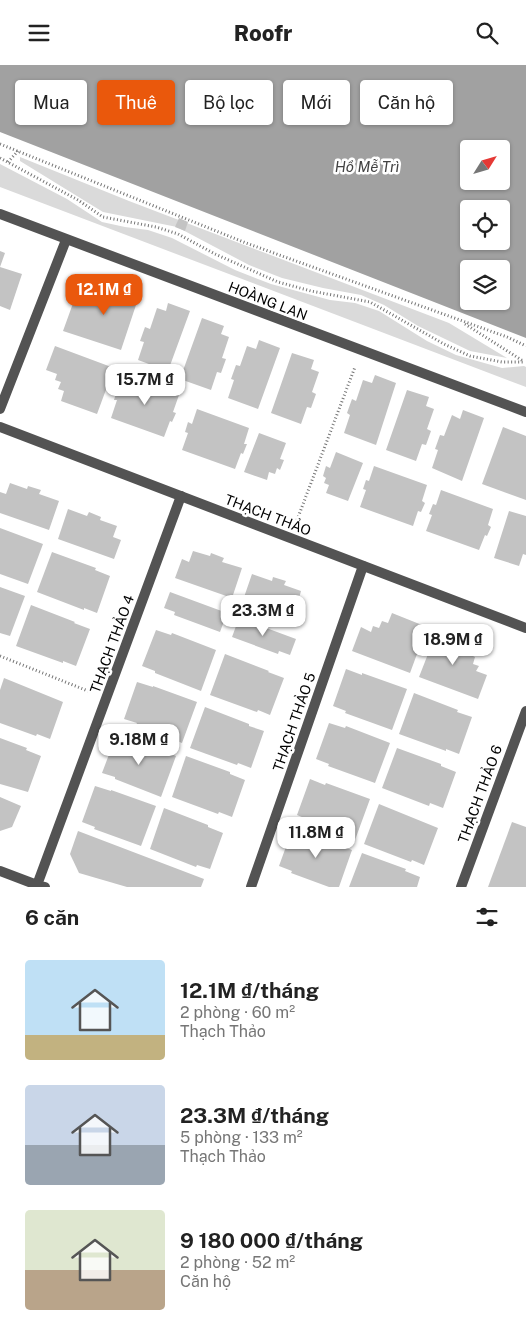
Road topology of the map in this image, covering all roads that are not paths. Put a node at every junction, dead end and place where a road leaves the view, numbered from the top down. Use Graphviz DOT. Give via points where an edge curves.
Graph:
graph roads {
  1 [pos="0,214"];
  2 [pos="66,240"];
  3 [pos="0,409"];
  4 [pos="526,412"];
  5 [pos="0,427"];
  6 [pos="181,496"];
  7 [pos="363,566"];
  8 [pos="526,628"];
  9 [pos="526,711"];
  10 [pos="0,871"];
  11 [pos="39,886"];
  12 [pos="250,887"];
  13 [pos="461,887"];
  1 -- 2 [label="street, HOÀNG LAN"];
  2 -- 3 [label="street"];
  2 -- 4 [label="street, HOÀNG LAN"];
  5 -- 6 [label="street, THẠCH THẢO"];
  6 -- 7 [label="street, THẠCH THẢO"];
  6 -- 11 [label="street, THẠCH THẢO 4"];
  7 -- 8 [label="street, THẠCH THẢO"];
  7 -- 12 [label="street, THẠCH THẢO 5"];
  9 -- 13 [label="street, THẠCH THẢO 6"];
  10 -- 11 [label="street"];
}
